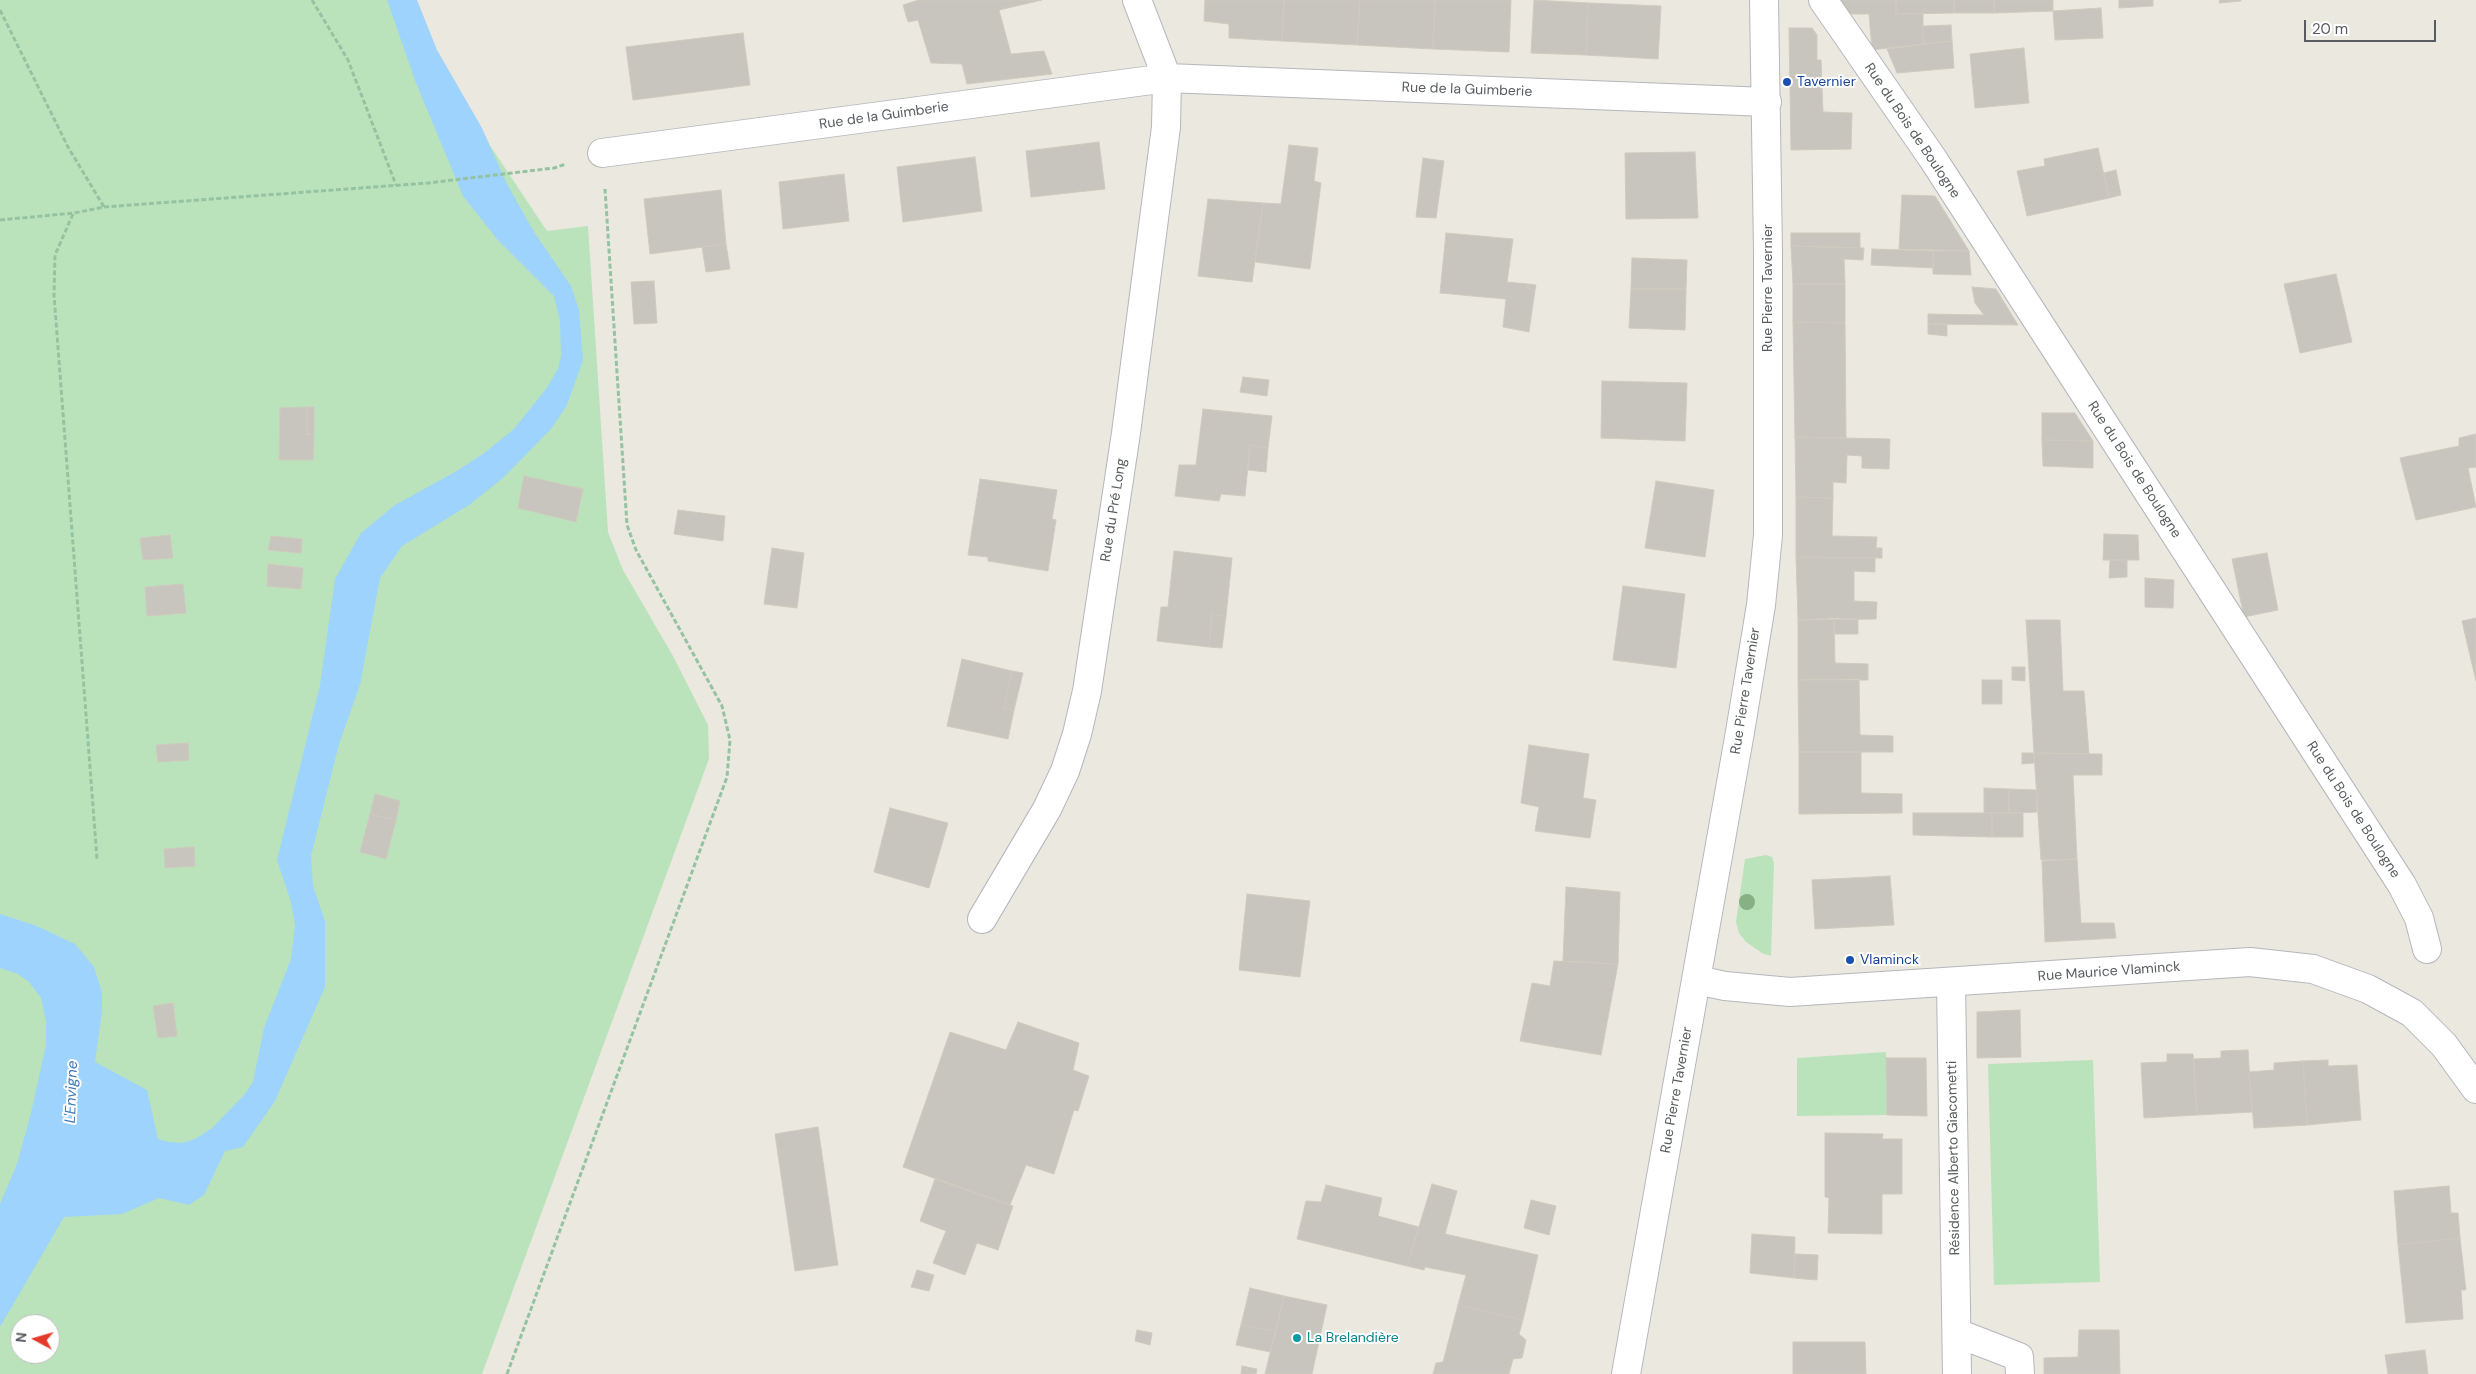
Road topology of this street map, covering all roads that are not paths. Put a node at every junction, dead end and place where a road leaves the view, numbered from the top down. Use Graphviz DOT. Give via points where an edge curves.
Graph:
graph roads {
  1 [pos="1137,0"];
  2 [pos="1764,0"];
  3 [pos="1823,0"];
  4 [pos="1167,78"];
  5 [pos="1767,102"];
  6 [pos="602,153"];
  7 [pos="982,919"];
  8 [pos="2427,949"];
  9 [pos="1697,980"];
  10 [pos="1950,982"];
  11 [pos="2476,1089"];
  12 [pos="1957,1333"];
  13 [pos="1626,1374"];
  14 [pos="1957,1374"];
  15 [pos="2020,1374"];
  1 -- 4 [label="street"];
  2 -- 5 [label="street, Rue Pierre Tavernier"];
  3 -- 8 [label="street, Rue du Bois de Boulogne" via="1933,160 2397,877 2419,918"];
  4 -- 5 [label="street, Rue de la Guimberie"];
  4 -- 6 [label="street, Rue de la Guimberie"];
  4 -- 7 [label="street, Rue du Pré Long" via="1166,127 1134,373 1085,700 1077,734 1058,786"];
  5 -- 9 [label="street, Rue Pierre Tavernier" via="1768,535 1759,614"];
  9 -- 10 [label="street, Rue Maurice Vlaminck" via="1790,992"];
  9 -- 13 [label="street, Rue Pierre Tavernier"];
  10 -- 11 [label="street, Rue Maurice Vlaminck" via="2250,962 2313,969 2368,989 2412,1013 2444,1045"];
  10 -- 12 [label="street, Résidence Alberto Giacometti"];
  12 -- 14 [label="street, Résidence Alberto Giacometti"];
  12 -- 15 [label="street" via="2019,1357"];
}
